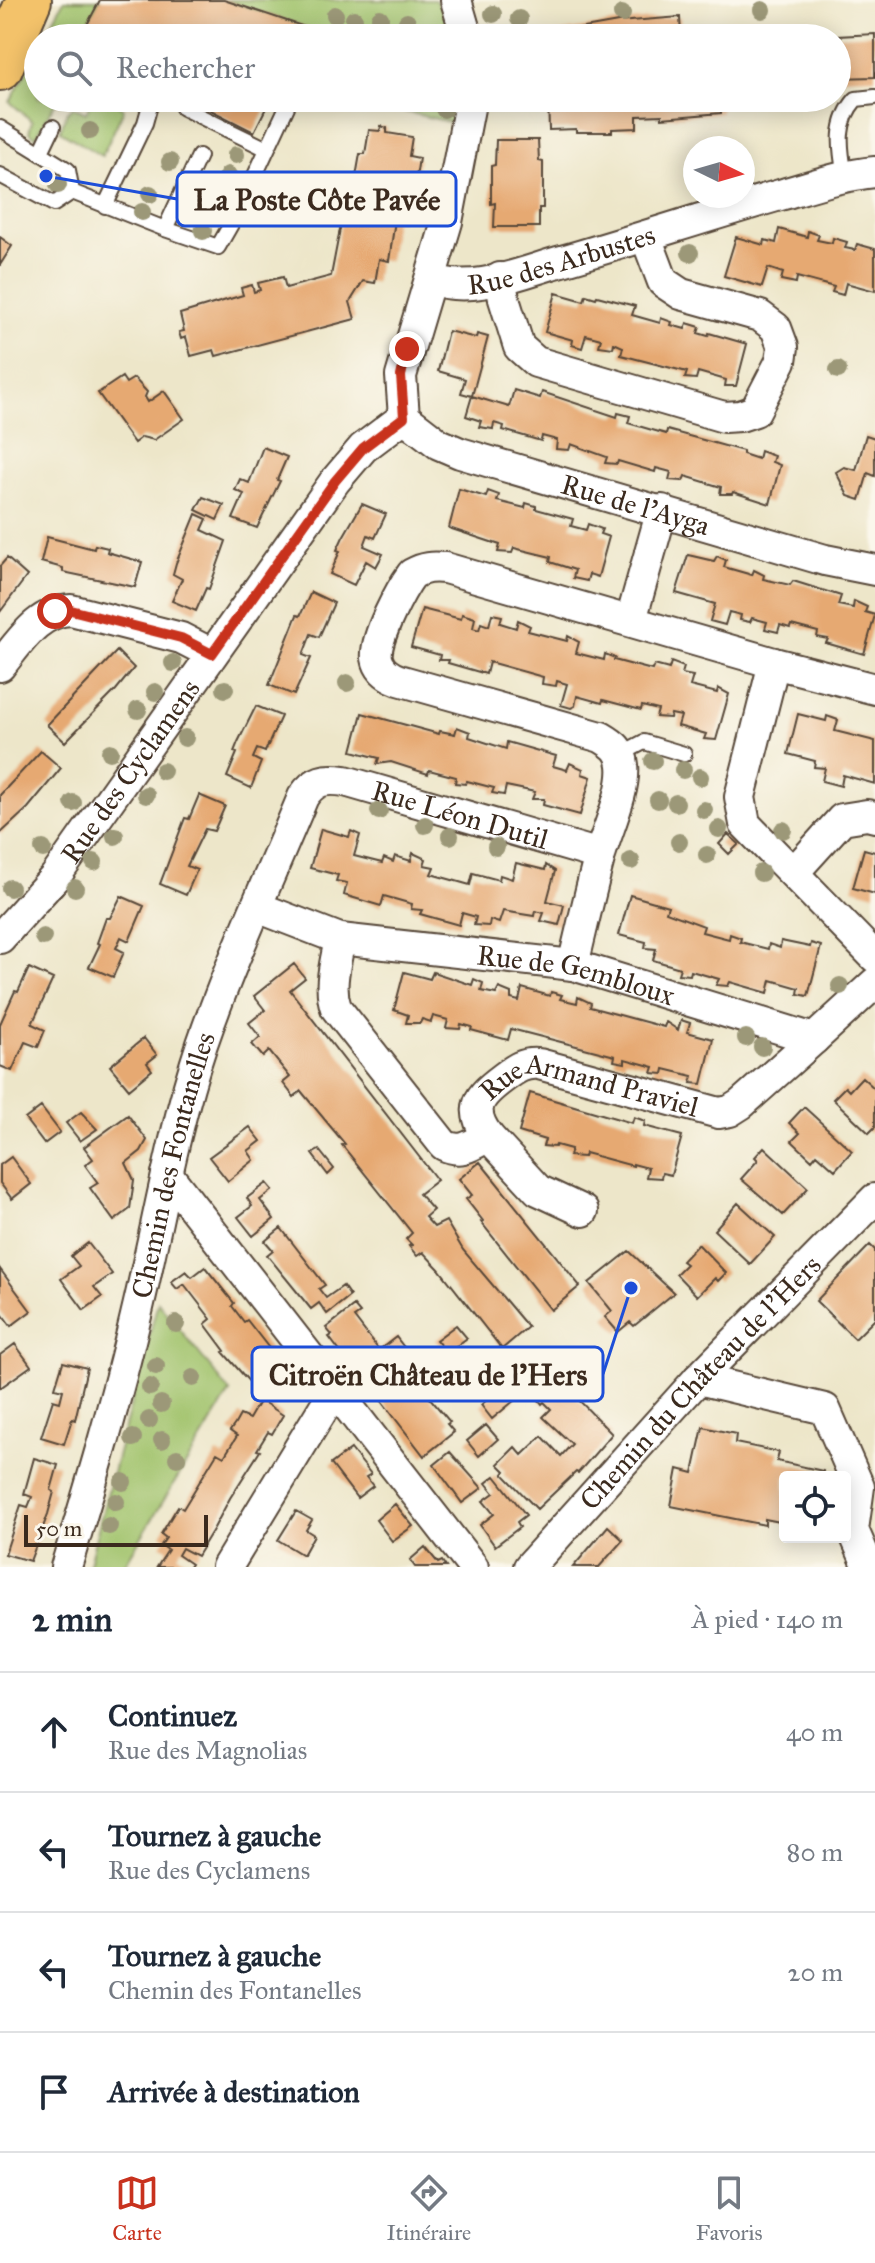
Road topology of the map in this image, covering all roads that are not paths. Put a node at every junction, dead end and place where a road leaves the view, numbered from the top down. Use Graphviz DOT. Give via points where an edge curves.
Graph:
graph roads {
  1 [pos="29,0"];
  2 [pos="456,0"];
  3 [pos="463,24"];
  4 [pos="0,68"];
  5 [pos="875,97"];
  6 [pos="851,104"];
  7 [pos="148,112"];
  8 [pos="191,112"];
  9 [pos="284,112"];
  10 [pos="468,112"];
  11 [pos="845,112"];
  12 [pos="53,127"];
  13 [pos="0,128"];
  14 [pos="267,149"];
  15 [pos="41,152"];
  16 [pos="199,156"];
  17 [pos="875,172"];
  18 [pos="0,175"];
  19 [pos="845,177"];
  20 [pos="72,192"];
  21 [pos="105,206"];
  22 [pos="165,229"];
  23 [pos="646,237"];
  24 [pos="500,278"];
  25 [pos="431,279"];
  26 [pos="404,417"];
  27 [pos="662,510"];
  28 [pos="872,562"];
  29 [pos="631,620"];
  30 [pos="212,654"];
  31 [pos="774,663"];
  32 [pos="0,666"];
  33 [pos="875,689"];
  34 [pos="621,754"];
  35 [pos="684,754"];
  36 [pos="320,781"];
  37 [pos="875,817"];
  38 [pos="600,855"];
  39 [pos="794,872"];
  40 [pos="257,907"];
  41 [pos="1,935"];
  42 [pos="340,939"];
  43 [pos="875,957"];
  44 [pos="573,965"];
  45 [pos="875,983"];
  46 [pos="814,1039"];
  47 [pos="488,1136"];
  48 [pos="167,1174"];
  49 [pos="875,1199"];
  50 [pos="583,1211"];
  51 [pos="698,1379"];
  52 [pos="334,1391"];
  53 [pos="66,1567"];
  54 [pos="227,1567"];
  55 [pos="473,1567"];
  56 [pos="529,1567"];
  57 [pos="869,1567"];
  1 -- 4 [label="main road"];
  2 -- 3 [label="street"];
  5 -- 6 [label="lane"];
  7 -- 21 [label="lane"];
  8 -- 14 [label="lane"];
  9 -- 14 [label="lane"];
  10 -- 25 [label="street"];
  11 -- 19 [label="lane" via="839,129"];
  12 -- 15 [label="lane"];
  13 -- 15 [label="lane"];
  14 -- 22 [label="lane" via="218,247"];
  15 -- 20 [label="lane" via="68,170"];
  16 -- 22 [label="lane"];
  17 -- 19 [label="street, Rue des Arbustes"];
  18 -- 20 [label="lane" via="54,204"];
  19 -- 23 [label="street, Rue des Arbustes"];
  20 -- 21 [label="lane"];
  21 -- 22 [label="lane"];
  23 -- 24 [label="street, Rue des Arbustes"];
  23 -- 24 [label="street" via="663,282 681,294 760,316 776,328 783,347 781,361 755,411 724,417 536,362 519,347"];
  24 -- 25 [label="street, Rue des Arbustes" via="466,285"];
  25 -- 26 [label="street" via="401,376"];
  26 -- 27 [label="street, Rue de l'Ayga" via="460,453"];
  26 -- 30 [label="street, Rue des Cyclamens" via="363,448 335,481"];
  27 -- 28 [label="street, Rue de l'Ayga" via="825,560"];
  27 -- 29 [label="street"];
  29 -- 31 [label="street"];
  29 -- 34 [label="street" via="445,568 420,569 407,582 380,638 377,660 386,674 399,680 601,737"];
  30 -- 32 [label="street" via="181,638 71,610 40,620"];
  30 -- 41 [label="street, Rue des Cyclamens" via="55,877"];
  31 -- 33 [label="street"];
  31 -- 39 [label="street" via="740,797 745,824"];
  34 -- 35 [label="lane" via="644,742"];
  34 -- 38 [label="street" via="622,782"];
  36 -- 38 [label="street, Rue Léon Dutil" via="345,781"];
  36 -- 40 [label="street, Chemin des Fontanelles" via="303,797"];
  37 -- 39 [label="street" via="842,819"];
  38 -- 44 [label="street"];
  39 -- 43 [label="street"];
  40 -- 42 [label="street, Rue de Gembloux"];
  40 -- 48 [label="street, Chemin des Fontanelles" via="202,1045"];
  42 -- 44 [label="street, Rue de Gembloux"];
  42 -- 47 [label="street" via="332,997 342,1017 444,1145 462,1150"];
  44 -- 46 [label="street, Rue de Gembloux"];
  45 -- 46 [label="street"];
  46 -- 47 [label="street, Rue Armand Praviel" via="741,1104 719,1113 539,1064 523,1065 485,1091 478,1102 479,1125"];
  47 -- 50 [label="street" via="538,1190"];
  48 -- 52 [label="street"];
  48 -- 53 [label="street, Chemin des Fontanelles" via="137,1314"];
  49 -- 51 [label="street, Chemin du Château de l'Hers"];
  51 -- 56 [label="street, Chemin du Château de l'Hers"];
  51 -- 57 [label="street" via="825,1409 859,1487 853,1530"];
  52 -- 54 [label="street"];
  52 -- 55 [label="street"];
}
